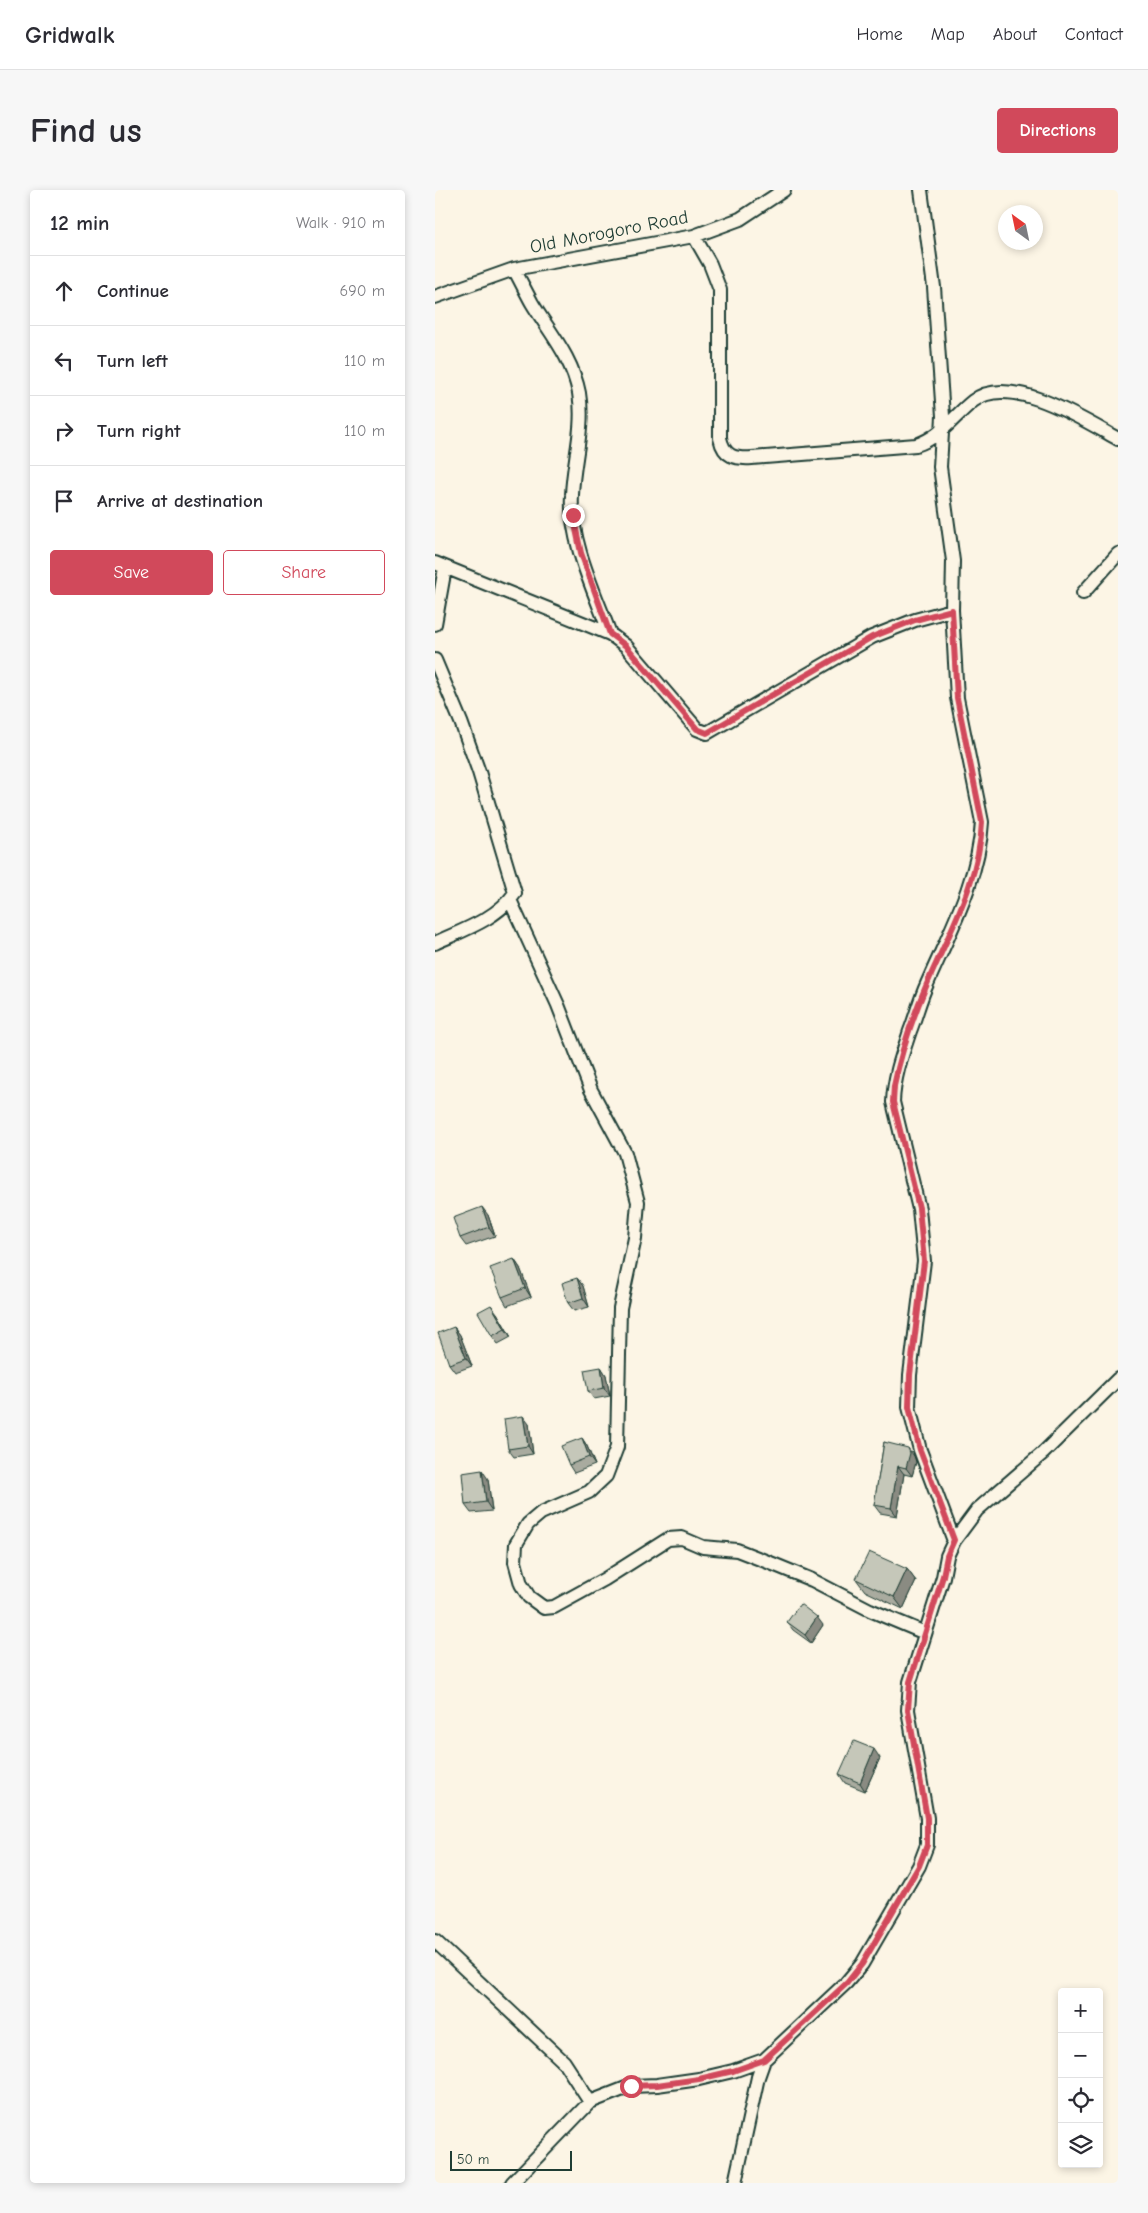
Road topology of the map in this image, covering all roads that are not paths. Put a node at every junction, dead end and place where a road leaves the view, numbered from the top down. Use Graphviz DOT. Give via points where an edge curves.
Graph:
graph roads {
  1 [pos="784,190"];
  2 [pos="921,190"];
  3 [pos="694,236"];
  4 [pos="514,269"];
  5 [pos="435,297"];
  6 [pos="942,432"];
  7 [pos="1118,440"];
  8 [pos="1118,554"];
  9 [pos="440,566"];
  10 [pos="1083,593"];
  11 [pos="952,610"];
  12 [pos="435,624"];
  13 [pos="610,634"];
  14 [pos="435,660"];
  15 [pos="510,900"];
  16 [pos="435,943"];
  17 [pos="1118,1379"];
  18 [pos="954,1540"];
  19 [pos="925,1633"];
  20 [pos="435,1941"];
  21 [pos="764,2060"];
  22 [pos="590,2102"];
  23 [pos="512,2183"];
  24 [pos="735,2183"];
  1 -- 3 [label="street, Old Morogoro Road" via="740,219"];
  2 -- 6 [label="street" via="934,287"];
  3 -- 4 [label="street, Old Morogoro Road"];
  3 -- 6 [label="street" via="720,290 720,438 722,447 730,456 745,458 916,445 930,441"];
  4 -- 5 [label="street, Old Morogoro Road"];
  4 -- 13 [label="street" via="573,369 579,394 580,433 572,495 573,515 581,553"];
  6 -- 7 [label="street" via="979,397 995,391 1013,392 1052,405"];
  6 -- 11 [label="street" via="940,467 953,560"];
  8 -- 10 [label="street"];
  9 -- 12 [label="street"];
  9 -- 13 [label="street"];
  11 -- 13 [label="street" via="872,637 707,733 697,729 626,646"];
  11 -- 18 [label="street" via="957,698 982,822 981,842 898,1066 893,1102 919,1208 924,1261 909,1407 920,1450"];
  14 -- 15 [label="street" via="461,722 515,885 515,893"];
  15 -- 16 [label="street" via="475,925"];
  15 -- 19 [label="street" via="558,1005 591,1090 625,1153 638,1202 635,1238 620,1308 617,1447 606,1476 589,1492 541,1513 528,1524 516,1544 515,1562 521,1584 539,1605 554,1607 669,1539 682,1538 708,1548 737,1550 773,1564"];
  17 -- 18 [label="street" via="1043,1453 977,1510"];
  18 -- 19 [label="street"];
  19 -- 21 [label="street" via="910,1682 908,1710 927,1818 927,1845 919,1866 862,1964 847,1983"];
  20 -- 22 [label="street" via="564,2062"];
  21 -- 22 [label="street" via="699,2079 631,2086"];
  21 -- 24 [label="street"];
  22 -- 23 [label="street"];
}
